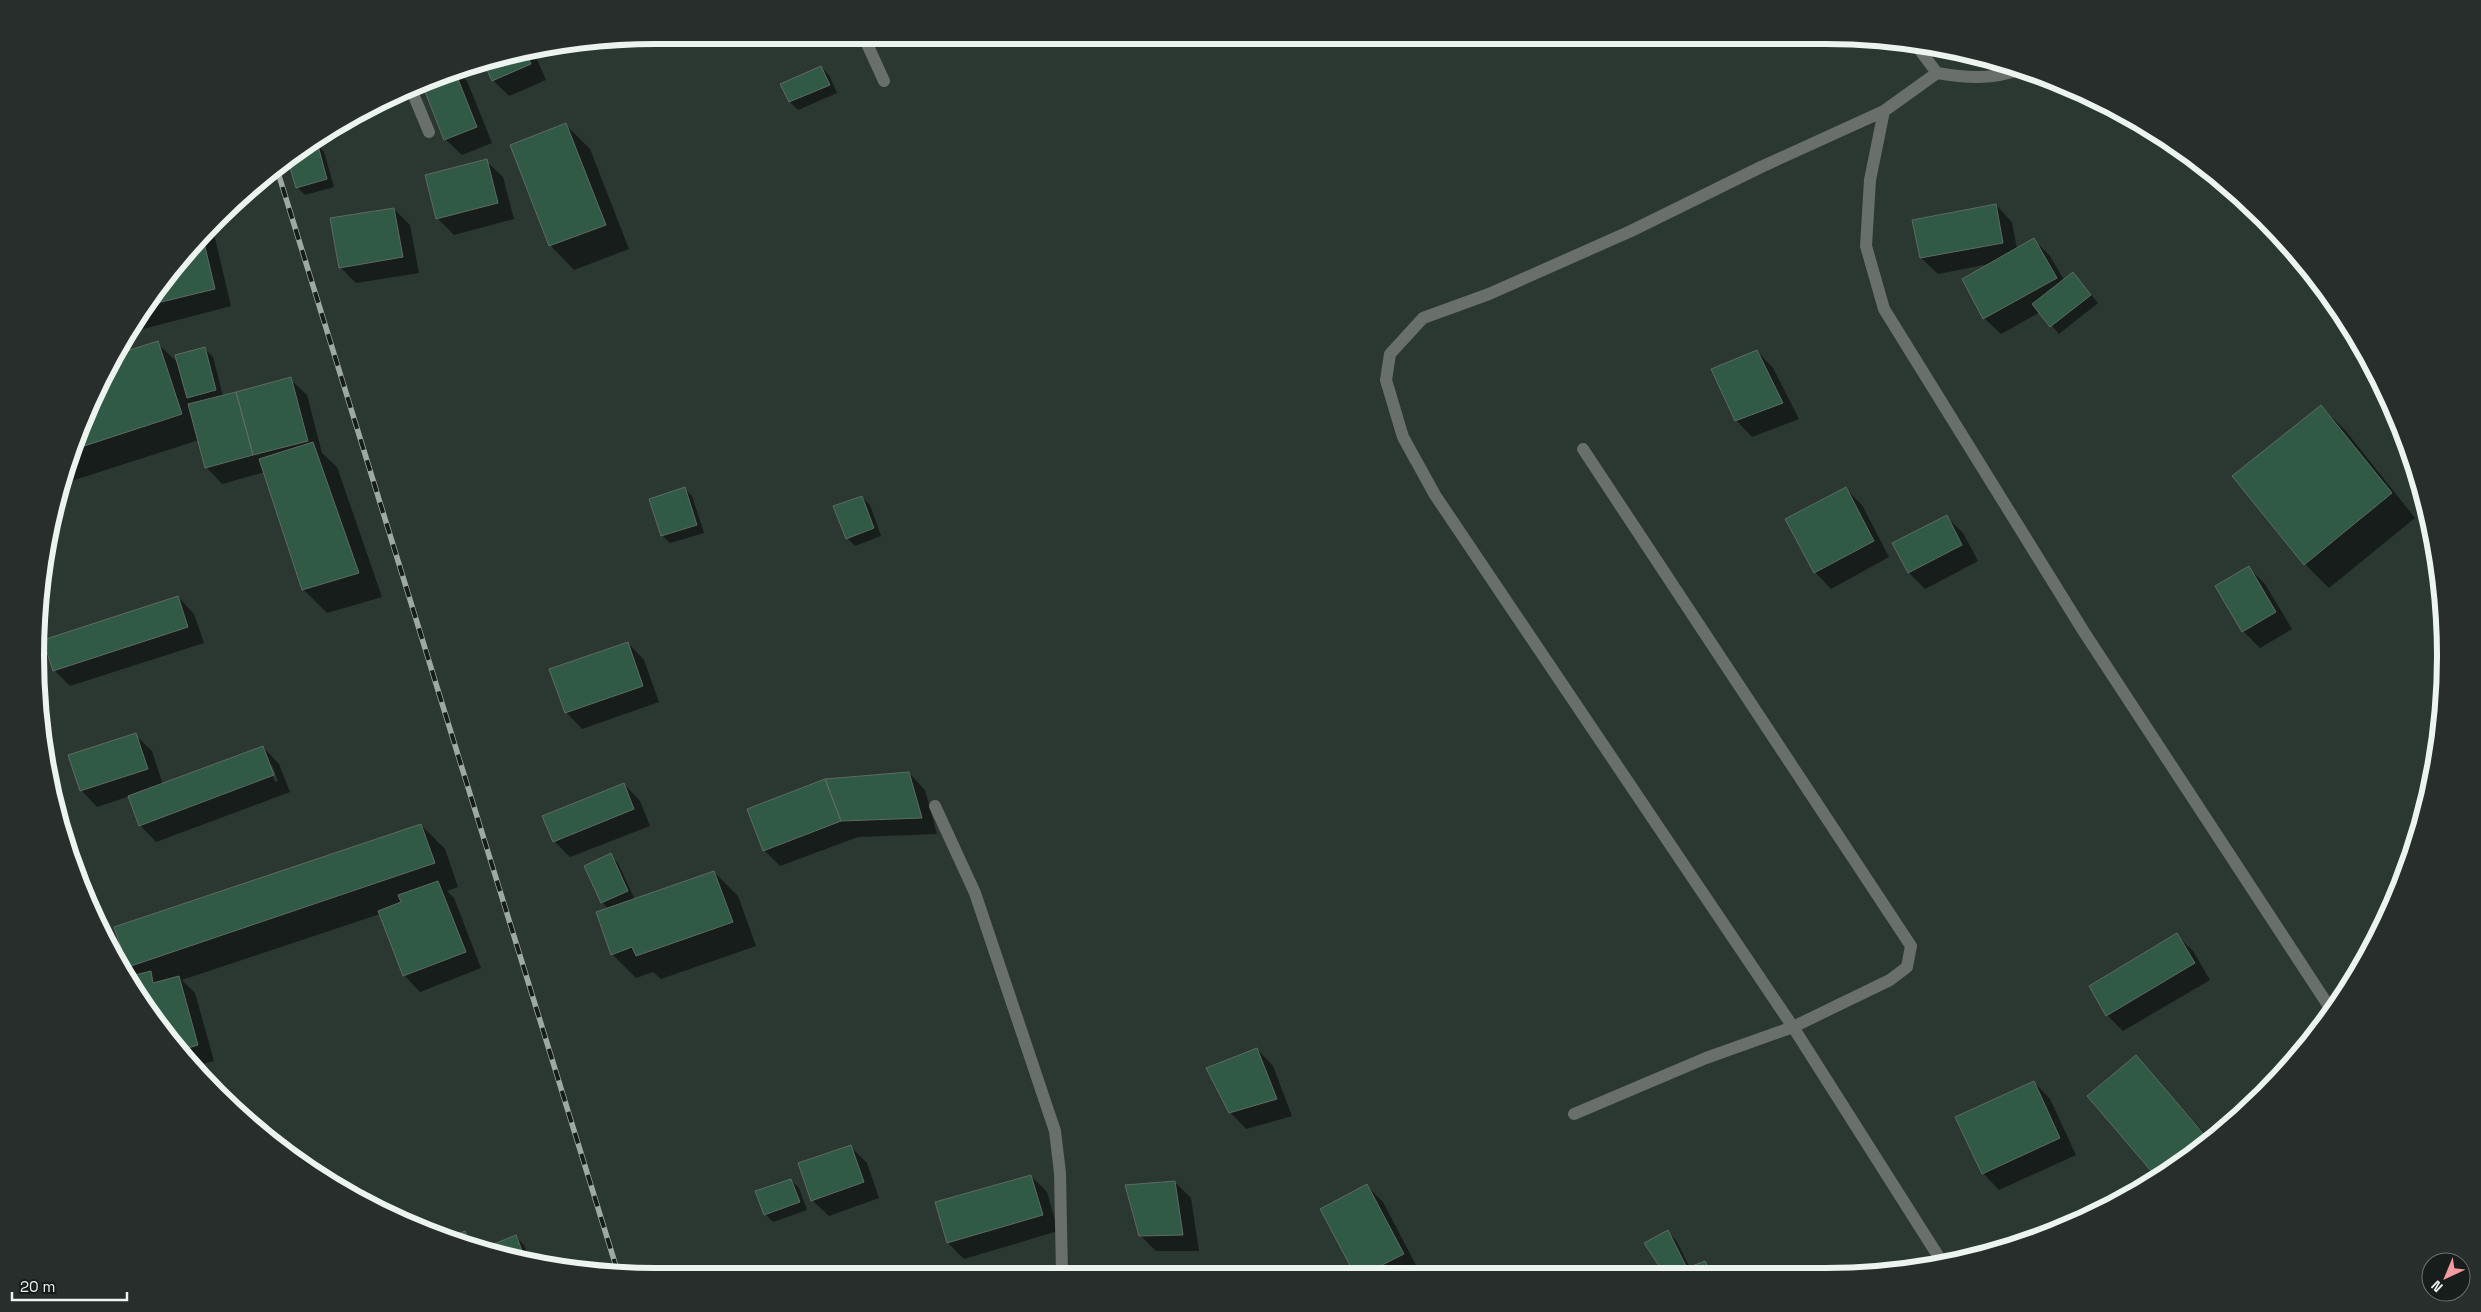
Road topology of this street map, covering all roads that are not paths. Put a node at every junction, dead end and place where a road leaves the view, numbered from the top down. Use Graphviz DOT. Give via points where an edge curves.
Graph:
graph roads {
  1 [pos="867,44"];
  2 [pos="1921,52"];
  3 [pos="1937,73"];
  4 [pos="2012,73"];
  5 [pos="884,82"];
  6 [pos="413,94"];
  7 [pos="1884,110"];
  8 [pos="429,132"];
  9 [pos="1583,449"];
  10 [pos="935,806"];
  11 [pos="2328,1005"];
  12 [pos="1792,1027"];
  13 [pos="1574,1114"];
  14 [pos="1939,1257"];
  15 [pos="1062,1268"];
  1 -- 5 [label="street"];
  2 -- 3 [label="street"];
  3 -- 4 [label="street" via="1970,79"];
  3 -- 7 [label="street"];
  6 -- 8 [label="street"];
  7 -- 11 [label="street" via="1870,180 1866,246 1884,309 2084,632"];
  7 -- 12 [label="street" via="1631,231 1489,294 1423,318 1390,354 1386,380 1403,437 1435,495"];
  9 -- 12 [label="street" via="1911,946 1907,967 1890,980"];
  10 -- 15 [label="street" via="975,893 1056,1131"];
  12 -- 13 [label="street" via="1706,1058"];
  12 -- 14 [label="street"];
}
